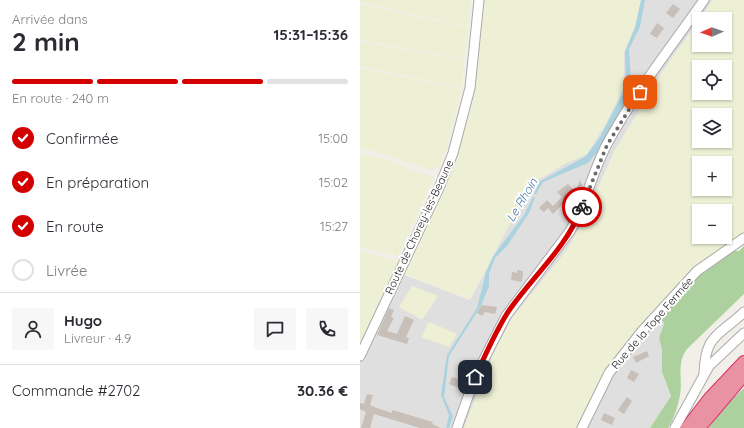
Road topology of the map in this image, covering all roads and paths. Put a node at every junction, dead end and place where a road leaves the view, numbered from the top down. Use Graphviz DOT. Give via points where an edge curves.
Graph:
graph roads {
  1 [pos="479,0"];
  2 [pos="704,0"];
  3 [pos="744,238"];
  4 [pos="744,312"];
  5 [pos="744,332"];
  6 [pos="360,356"];
  7 [pos="744,362"];
  8 [pos="704,374"];
  9 [pos="744,375"];
  10 [pos="456,428"];
  11 [pos="582,428"];
  12 [pos="675,428"];
  13 [pos="687,428"];
  14 [pos="699,428"];
  1 -- 6 [label="street, Route de Chorey-les-Beaune" via="470,88 453,153 442,182"];
  2 -- 10 [label="street" via="632,104 601,158 570,231 506,316 475,377"];
  3 -- 11 [label="street, Rue de la Tope Fermée" via="697,271 642,331 609,373"];
  4 -- 8 [label="street" via="712,340 706,352"];
  5 -- 8 [label="street"];
  7 -- 13 [label="highway" via="718,389"];
  8 -- 12 [label="street"];
  9 -- 14 [label="highway"];
}
